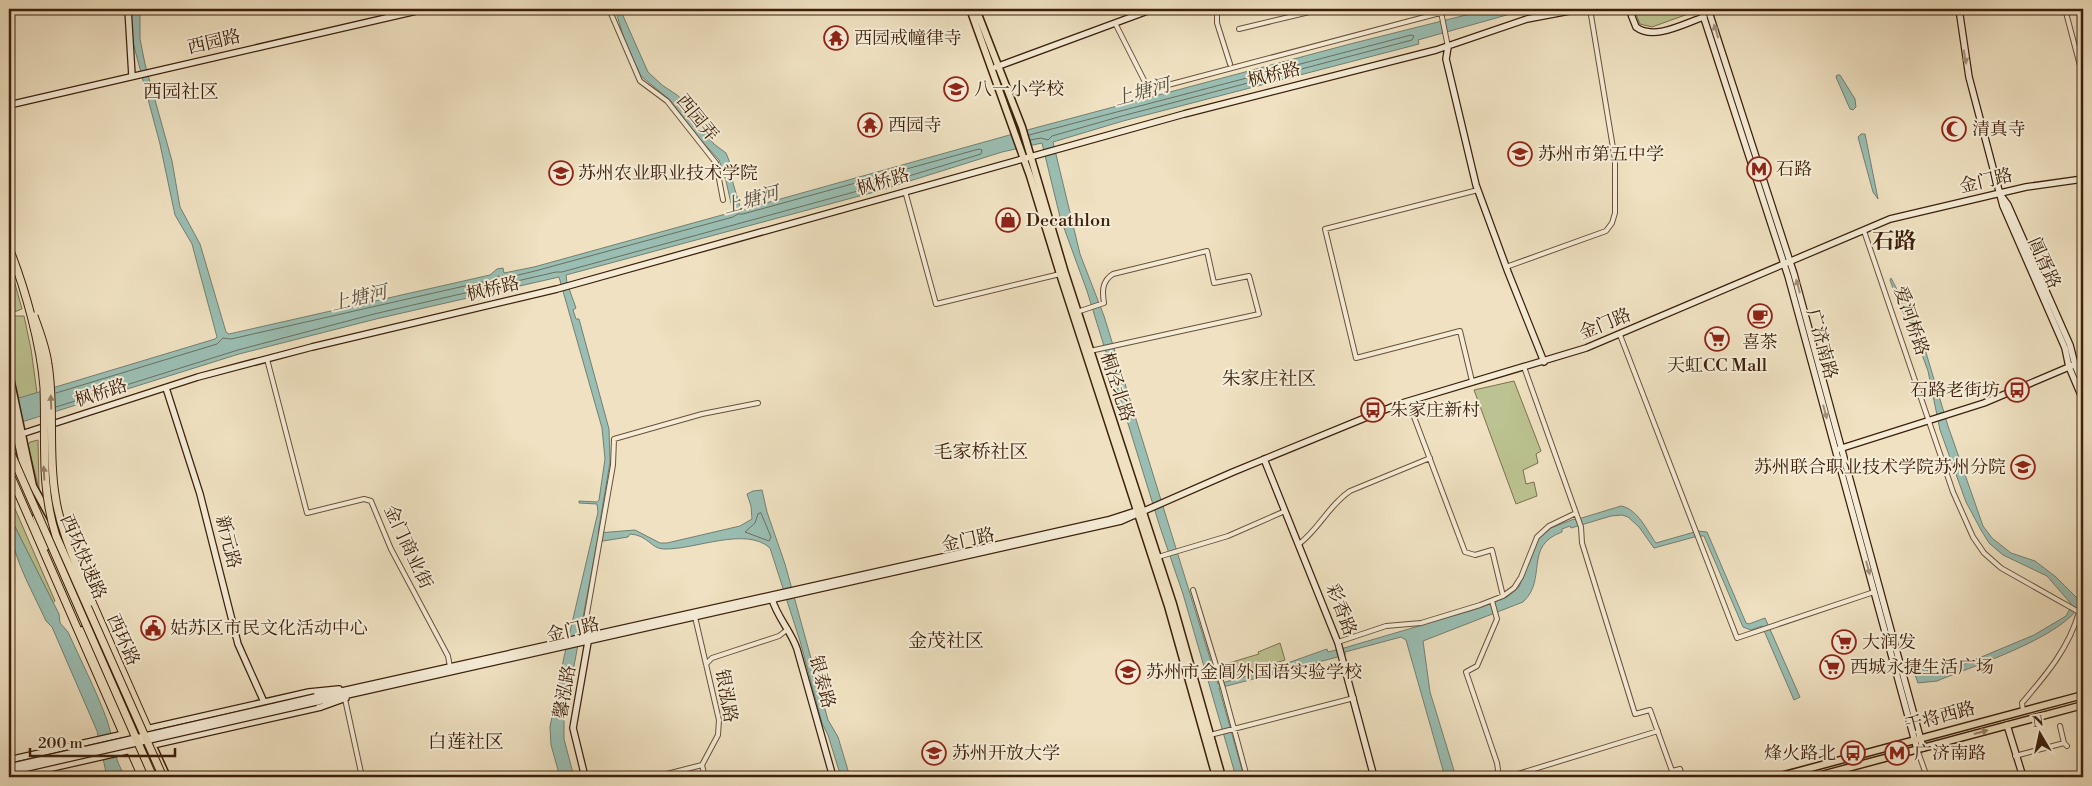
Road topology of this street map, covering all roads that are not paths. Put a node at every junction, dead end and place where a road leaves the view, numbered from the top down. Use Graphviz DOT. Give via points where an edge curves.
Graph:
graph roads {
  1 [pos="128,9"];
  2 [pos="426,9"];
  3 [pos="610,9"];
  4 [pos="970,9"];
  5 [pos="976,9"];
  6 [pos="1153,9"];
  7 [pos="1217,9"];
  8 [pos="1322,9"];
  9 [pos="1455,9"];
  10 [pos="1580,9"];
  11 [pos="1590,9"];
  12 [pos="1629,9"];
  13 [pos="1701,9"];
  14 [pos="1960,9"];
  15 [pos="2064,9"];
  16 [pos="1310,10"];
  17 [pos="1710,10"];
  18 [pos="1136,12"];
  19 [pos="1442,14"];
  20 [pos="1704,17"];
  21 [pos="1115,23"];
  22 [pos="1239,29"];
  23 [pos="1448,47"];
  24 [pos="1230,64"];
  25 [pos="995,67"];
  26 [pos="132,76"];
  27 [pos="2083,77"];
  28 [pos="9,105"];
  29 [pos="1027,158"];
  30 [pos="2083,179"];
  31 [pos="1478,190"];
  32 [pos="905,191"];
  33 [pos="2000,193"];
  34 [pos="723,200"];
  35 [pos="1864,231"];
  36 [pos="9,248"];
  37 [pos="1787,262"];
  38 [pos="1506,267"];
  39 [pos="1060,274"];
  40 [pos="25,295"];
  41 [pos="1075,312"];
  42 [pos="1620,335"];
  43 [pos="1090,351"];
  44 [pos="267,359"];
  45 [pos="2083,361"];
  46 [pos="1544,362"];
  47 [pos="2072,366"];
  48 [pos="1524,367"];
  49 [pos="9,373"];
  50 [pos="1472,381"];
  51 [pos="2083,384"];
  52 [pos="166,388"];
  53 [pos="1408,400"];
  54 [pos="2083,400"];
  55 [pos="9,401"];
  56 [pos="758,403"];
  57 [pos="1932,420"];
  58 [pos="17,425"];
  59 [pos="19,435"];
  60 [pos="9,438"];
  61 [pos="1839,448"];
  62 [pos="9,449"];
  63 [pos="1430,458"];
  64 [pos="1264,460"];
  65 [pos="9,472"];
  66 [pos="1286,511"];
  67 [pos="1139,513"];
  68 [pos="1576,513"];
  69 [pos="1298,544"];
  70 [pos="1158,557"];
  71 [pos="1193,590"];
  72 [pos="1874,592"];
  73 [pos="782,594"];
  74 [pos="1503,596"];
  75 [pos="772,599"];
  76 [pos="1492,602"];
  77 [pos="2080,612"];
  78 [pos="695,617"];
  79 [pos="788,628"];
  80 [pos="588,639"];
  81 [pos="1338,643"];
  82 [pos="706,664"];
  83 [pos="451,670"];
  84 [pos="357,691"];
  85 [pos="2083,695"];
  86 [pos="1354,698"];
  87 [pos="345,699"];
  88 [pos="316,700"];
  89 [pos="264,702"];
  90 [pos="2058,702"];
  91 [pos="2083,705"];
  92 [pos="2023,710"];
  93 [pos="2060,711"];
  94 [pos="2007,725"];
  95 [pos="2060,726"];
  96 [pos="1232,728"];
  97 [pos="147,729"];
  98 [pos="1658,732"];
  99 [pos="125,734"];
  100 [pos="1210,734"];
  101 [pos="1918,739"];
  102 [pos="153,745"];
  103 [pos="1920,748"];
  104 [pos="132,750"];
  105 [pos="2015,756"];
  106 [pos="9,760"];
  107 [pos="702,765"];
  108 [pos="9,766"];
  109 [pos="9,772"];
  110 [pos="12,777"];
  111 [pos="142,777"];
  112 [pos="147,777"];
  113 [pos="153,777"];
  114 [pos="165,777"];
  115 [pos="362,777"];
  116 [pos="585,777"];
  117 [pos="655,777"];
  118 [pos="705,777"];
  119 [pos="833,777"];
  120 [pos="1216,777"];
  121 [pos="1222,777"];
  122 [pos="1247,777"];
  123 [pos="1374,777"];
  124 [pos="1499,777"];
  125 [pos="1508,777"];
  126 [pos="1682,777"];
  127 [pos="1777,777"];
  128 [pos="1814,777"];
  129 [pos="1927,777"];
  130 [pos="2023,777"];
  1 -- 26 [label="main road"];
  2 -- 26 [label="main road, 西园路"];
  3 -- 34 [label="street, 西园弄" via="640,81 667,101 716,163"];
  4 -- 25 [label="main road, 桐泾北路"];
  5 -- 25 [label="main road, 桐泾北路"];
  6 -- 18 [label="main road"];
  7 -- 24 [label="street" via="1217,23"];
  8 -- 16 [label="street"];
  9 -- 19 [label="street"];
  10 -- 23 [label="main road, 枫桥路" via="1527,19"];
  11 -- 38 [label="street" via="1616,160 1613,218 1606,230"];
  12 -- 20 [label="main road" via="1635,25 1648,33"];
  13 -- 20 [label="main road, 广济南路"];
  14 -- 33 [label="main road, 阊胥路, one-way" via="1969,77"];
  15 -- 27 [label="street"];
  16 -- 22 [label="street"];
  37 -- 17 [label="main road, 广济南路, one-way"];
  18 -- 21 [label="main road"];
  19 -- 21 [label="street" via="1149,90"];
  19 -- 23 [label="street"];
  20 -- 37 [label="main road, 广济南路"];
  21 -- 25 [label="main road"];
  23 -- 29 [label="main road, 枫桥路" via="1184,114"];
  23 -- 31 [label="main road" via="1446,59"];
  25 -- 29 [label="main road, 桐泾北路" via="1020,148"];
  25 -- 29 [label="main road, 桐泾北路" via="1022,127 1028,147"];
  26 -- 28 [label="main road, 西园路"];
  29 -- 32 [label="main road, 枫桥路"];
  29 -- 39 [label="main road, 桐泾北路"];
  29 -- 41 [label="main road, 桐泾北路"];
  30 -- 33 [label="main road, 金门路"];
  31 -- 38 [label="main road"];
  31 -- 50 [label="street" via="1325,229 1356,358 1460,331"];
  32 -- 39 [label="street" via="936,304"];
  32 -- 44 [label="main road, 枫桥路" via="558,289"];
  33 -- 35 [label="main road, 金门路" via="1894,218"];
  33 -- 47 [label="main road, 阊胥路" via="2070,345"];
  35 -- 37 [label="main road, 金门路"];
  35 -- 57 [label="street, 爱河桥路"];
  36 -- 40 [label="highway, 西环快速路, bridge"];
  37 -- 42 [label="main road, 金门路"];
  37 -- 61 [label="main road, 广济南路"];
  38 -- 46 [label="main road"];
  39 -- 41 [label="main road, 桐泾北路"];
  97 -- 40 [label="highway, one-way, bridge" via="92,602 57,509 52,470 52,400 48,363"];
  114 -- 40 [label="highway, 西环快速路, one-way, bridge" via="51,520 44,473 42,369"];
  41 -- 43 [label="main road, 桐泾北路"];
  41 -- 43 [label="street" via="1104,303 1104,284 1114,274 1207,251 1214,283 1249,276 1259,314"];
  41 -- 67 [label="main road, 桐泾北路"];
  42 -- 46 [label="main road, 金门路"];
  42 -- 72 [label="street" via="1737,638"];
  43 -- 67 [label="main road, 桐泾北路"];
  44 -- 52 [label="main road, 枫桥路"];
  44 -- 83 [label="street, 金门商业街" via="307,513 364,499 371,501 391,549 448,656"];
  45 -- 47 [label="main road"];
  46 -- 48 [label="main road, 金门路"];
  47 -- 51 [label="main road, 阊胥路"];
  47 -- 54 [label="main road, 阊胥路"];
  47 -- 57 [label="main road" via="2003,396"];
  48 -- 50 [label="main road, 金门路"];
  48 -- 68 [label="street"];
  49 -- 58 [label="main road, 西环路"];
  50 -- 53 [label="main road, 金门路"];
  52 -- 59 [label="main road, 枫桥路"];
  52 -- 89 [label="main road, 新元路" via="200,494 238,644"];
  53 -- 63 [label="street"];
  53 -- 64 [label="main road, 金门路"];
  55 -- 58 [label="main road, 西环路"];
  56 -- 80 [label="street" via="702,414 614,439 613,465 586,619"];
  57 -- 61 [label="main road"];
  57 -- 77 [label="street, 爱河桥路" via="1959,506 1979,546 2001,568"];
  58 -- 59 [label="main road, 西环路"];
  59 -- 60 [label="main road, 枫桥路"];
  59 -- 97 [label="main road, 西环路" via="33,486 60,535"];
  59 -- 99 [label="main road, 西环路" via="43,542"];
  61 -- 72 [label="main road, 广济南路, one-way"];
  61 -- 101 [label="main road, 广济南路"];
  62 -- 113 [label="highway, 西环快速路, bridge"];
  63 -- 69 [label="street" via="1339,498 1309,536"];
  63 -- 74 [label="street" via="1465,552 1475,556 1492,550"];
  64 -- 66 [label="main road, 彩香路"];
  64 -- 67 [label="main road, 金门路"];
  65 -- 99 [label="highway"];
  66 -- 69 [label="main road, 彩香路"];
  66 -- 70 [label="street" via="1228,536"];
  67 -- 70 [label="main road, 桐泾北路"];
  67 -- 73 [label="main road, 金门路"];
  67 -- 120 [label="main road, 桐泾北路"];
  68 -- 74 [label="street" via="1549,526 1537,537 1521,577"];
  68 -- 98 [label="street" via="1582,543 1635,714 1650,710"];
  69 -- 81 [label="main road, 彩香路"];
  70 -- 100 [label="main road, 桐泾北路"];
  71 -- 96 [label="street"];
  72 -- 101 [label="main road, 广济南路"];
  73 -- 75 [label="main road, 金门路"];
  73 -- 80 [label="main road, 金门路"];
  74 -- 76 [label="street"];
  75 -- 78 [label="main road, 金门路"];
  75 -- 79 [label="main road, 银泰路"];
  76 -- 81 [label="street" via="1421,623 1386,626"];
  76 -- 124 [label="street" via="1497,618 1477,666 1466,672"];
  77 -- 92 [label="street" via="2074,631 2051,670 2022,703"];
  78 -- 80 [label="main road, 金门路"];
  78 -- 82 [label="street, 银泓路"];
  79 -- 82 [label="street" via="779,636 712,658"];
  79 -- 119 [label="main road, 银泰路" via="800,658"];
  80 -- 83 [label="main road, 金门路"];
  80 -- 116 [label="main road, 馨泓路" via="573,728"];
  81 -- 86 [label="main road, 彩香路"];
  82 -- 107 [label="street, 银泓路" via="719,720 718,735"];
  83 -- 84 [label="main road, 金门路"];
  84 -- 87 [label="main road"];
  84 -- 88 [label="main road, 金门路"];
  84 -- 89 [label="main road" via="316,691"];
  85 -- 90 [label="main road, 干将西路"];
  86 -- 96 [label="street"];
  86 -- 123 [label="main road, 彩香路"];
  87 -- 102 [label="main road" via="320,708"];
  87 -- 115 [label="street"];
  88 -- 108 [label="main road, 金门路, bridge"];
  88 -- 109 [label="main road, 金门路, bridge"];
  89 -- 97 [label="main road"];
  90 -- 92 [label="main road, 干将西路"];
  90 -- 93 [label="main road"];
  91 -- 93 [label="main road, 干将西路"];
  92 -- 101 [label="main road, 干将西路"];
  93 -- 94 [label="main road, 干将西路"];
  103 -- 94 [label="main road, 干将西路, one-way"];
  94 -- 105 [label="main road"];
  95 -- 105 [label="street" via="2066,744"];
  96 -- 100 [label="street"];
  96 -- 122 [label="street"];
  97 -- 99 [label="main road"];
  97 -- 102 [label="highway"];
  98 -- 125 [label="street"];
  98 -- 126 [label="street" via="1672,771 1680,769"];
  99 -- 104 [label="highway"];
  99 -- 106 [label="main road"];
  100 -- 121 [label="main road, 桐泾北路"];
  101 -- 103 [label="main road, 广济南路"];
  101 -- 127 [label="main road, 干将西路"];
  102 -- 104 [label="main road"];
  102 -- 114 [label="main road"];
  103 -- 128 [label="main road, 干将西路"];
  103 -- 129 [label="street"];
  104 -- 110 [label="main road"];
  104 -- 111 [label="highway"];
  104 -- 112 [label="main road"];
  105 -- 130 [label="main road"];
  107 -- 117 [label="street"];
  107 -- 118 [label="street"];
}
